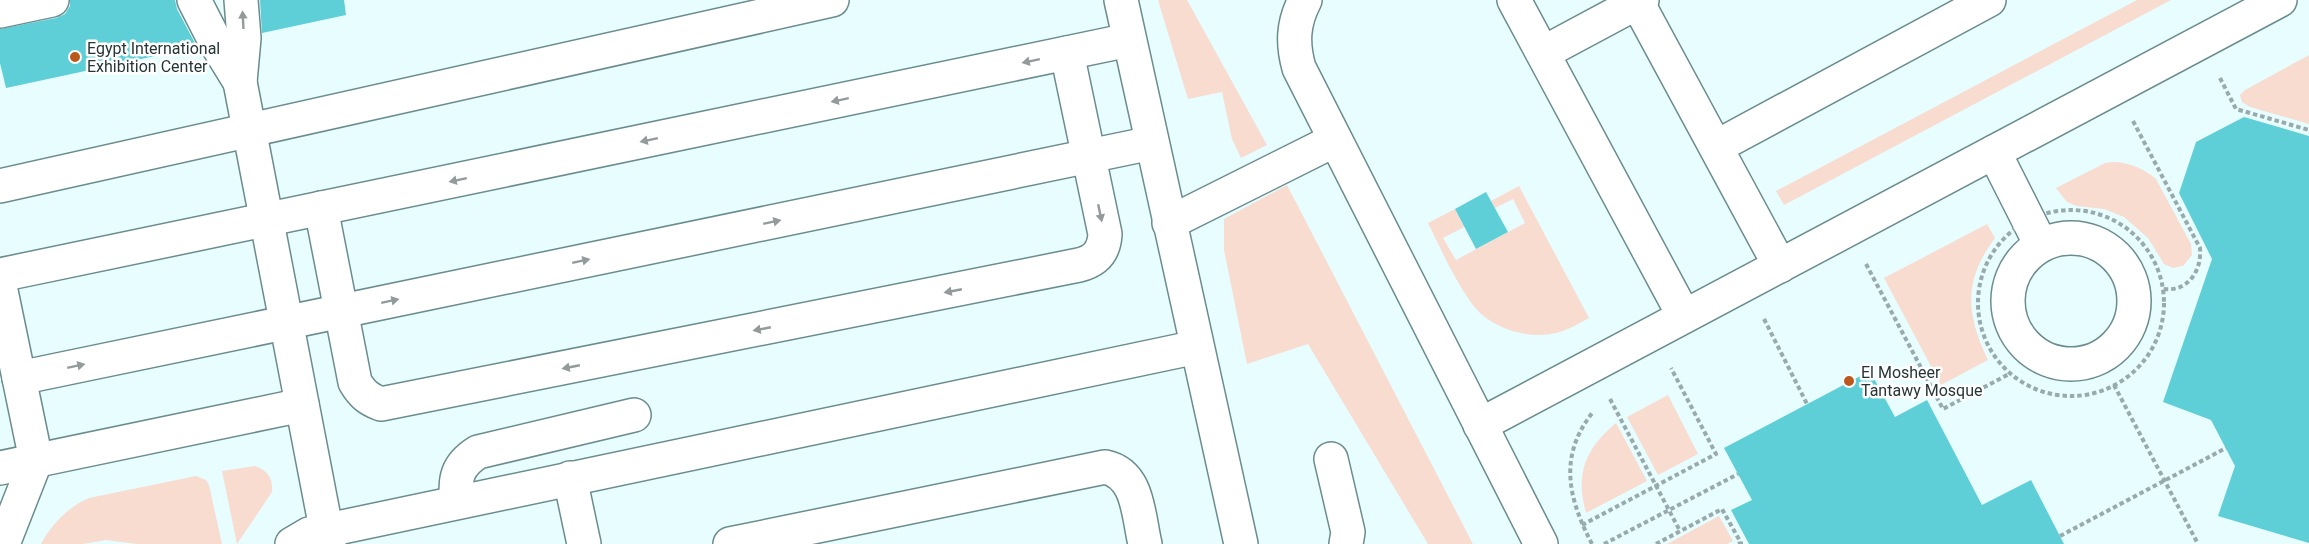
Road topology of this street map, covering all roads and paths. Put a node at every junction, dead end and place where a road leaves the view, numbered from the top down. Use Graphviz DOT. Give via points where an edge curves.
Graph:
graph roads {
  1 [pos="52,0"];
  2 [pos="194,0"];
  3 [pos="241,0"];
  4 [pos="832,0"];
  5 [pos="1121,0"];
  6 [pos="1305,0"];
  7 [pos="1989,0"];
  8 [pos="2280,0"];
  9 [pos="1517,1"];
  10 [pos="1638,1"];
  11 [pos="0,11"];
  12 [pos="1129,40"];
  13 [pos="1067,53"];
  14 [pos="1543,53"];
  15 [pos="2217,71"];
  16 [pos="240,82"];
  17 [pos="2131,118"];
  18 [pos="249,130"];
  19 [pos="2309,130"];
  20 [pos="1335,140"];
  21 [pos="1152,142"];
  22 [pos="1716,147"];
  23 [pos="1994,152"];
  24 [pos="1088,156"];
  25 [pos="0,186"];
  26 [pos="321,208"];
  27 [pos="267,220"];
  28 [pos="1169,223"];
  29 [pos="2034,232"];
  30 [pos="1864,261"];
  31 [pos="1780,266"];
  32 [pos="0,275"];
  33 [pos="1746,284"];
  34 [pos="0,286"];
  35 [pos="2163,289"];
  36 [pos="341,311"];
  37 [pos="1684,316"];
  38 [pos="286,322"];
  39 [pos="4,330"];
  40 [pos="1197,347"];
  41 [pos="1669,365"];
  42 [pos="2009,374"];
  43 [pos="19,378"];
  44 [pos="2114,385"];
  45 [pos="1615,391"];
  46 [pos="1609,395"];
  47 [pos="1602,402"];
  48 [pos="1807,404"];
  49 [pos="302,405"];
  50 [pos="1596,408"];
  51 [pos="634,415"];
  52 [pos="1480,425"];
  53 [pos="2226,448"];
  54 [pos="1331,459"];
  55 [pos="36,460"];
  56 [pos="0,468"];
  57 [pos="1738,474"];
  58 [pos="570,478"];
  59 [pos="2164,480"];
  60 [pos="1656,486"];
  61 [pos="457,502"];
  62 [pos="1669,510"];
  63 [pos="1582,525"];
  64 [pos="1680,531"];
  65 [pos="2060,536"];
  66 [pos="328,537"];
  67 [pos="3,544"];
  68 [pos="292,544"];
  69 [pos="584,544"];
  70 [pos="730,544"];
  71 [pos="1145,544"];
  72 [pos="1241,544"];
  73 [pos="1346,544"];
  74 [pos="1541,544"];
  75 [pos="1592,544"];
  76 [pos="1604,544"];
  77 [pos="1656,544"];
  78 [pos="1738,544"];
  79 [pos="2198,544"];
  1 -- 11 [label="lane"];
  2 -- 16 [label="lane"];
  16 -- 3 [label="lane, one-way" via="244,38"];
  4 -- 18 [label="lane"];
  5 -- 12 [label="lane"];
  6 -- 20 [label="lane" via="1297,16 1294,51"];
  7 -- 22 [label="lane"];
  8 -- 23 [label="lane"];
  9 -- 14 [label="lane"];
  10 -- 14 [label="lane"];
  10 -- 22 [label="lane"];
  12 -- 13 [label="lane"];
  12 -- 21 [label="lane"];
  13 -- 24 [label="lane"];
  13 -- 26 [label="lane, one-way"];
  14 -- 37 [label="lane"];
  15 -- 19 [label="path" via="2236,109"];
  16 -- 18 [label="lane"];
  17 -- 35 [label="path" via="2200,248 2199,267 2193,278 2182,286"];
  18 -- 25 [label="lane"];
  18 -- 27 [label="lane"];
  20 -- 28 [label="lane"];
  20 -- 52 [label="lane"];
  21 -- 24 [label="lane"];
  21 -- 28 [label="lane"];
  22 -- 31 [label="lane"];
  23 -- 29 [label="lane"];
  23 -- 31 [label="lane"];
  36 -- 24 [label="lane, one-way"];
  24 -- 36 [label="lane, one-way" via="1105,234 1101,252 1079,265 381,404 370,400 355,382"];
  26 -- 27 [label="lane"];
  26 -- 36 [label="lane"];
  27 -- 32 [label="lane"];
  27 -- 38 [label="lane"];
  28 -- 40 [label="lane"];
  29 -- 35 [label="path" via="2051,212 2073,209 2115,220 2147,249"];
  29 -- 42 [label="path" via="2006,236 1992,252 1977,294 1984,338"];
  30 -- 42 [label="path" via="1942,409"];
  31 -- 33 [label="lane"];
  33 -- 37 [label="lane"];
  33 -- 48 [label="path"];
  34 -- 39 [label="lane"];
  35 -- 44 [label="path" via="2159,334 2133,372"];
  36 -- 38 [label="lane"];
  37 -- 52 [label="lane"];
  43 -- 38 [label="lane, one-way"];
  38 -- 49 [label="lane"];
  39 -- 43 [label="lane"];
  40 -- 58 [label="lane"];
  40 -- 72 [label="lane"];
  41 -- 60 [label="path" via="1716,454"];
  42 -- 44 [label="path" via="2049,394 2093,393"];
  43 -- 55 [label="lane"];
  44 -- 59 [label="path"];
  45 -- 46 [label="path"];
  46 -- 47 [label="path"];
  46 -- 60 [label="path"];
  49 -- 55 [label="lane"];
  49 -- 66 [label="lane"];
  50 -- 63 [label="path" via="1585,422 1571,455 1571,491"];
  51 -- 61 [label="lane" via="478,452 460,467"];
  52 -- 74 [label="lane"];
  53 -- 59 [label="path"];
  54 -- 73 [label="lane" via="1348,531"];
  55 -- 56 [label="lane"];
  55 -- 67 [label="lane"];
  57 -- 62 [label="path"];
  58 -- 61 [label="lane"];
  58 -- 69 [label="lane"];
  59 -- 65 [label="path"];
  59 -- 79 [label="path"];
  60 -- 62 [label="path"];
  60 -- 63 [label="path"];
  61 -- 66 [label="lane"];
  62 -- 64 [label="path"];
  62 -- 76 [label="path"];
  63 -- 75 [label="path"];
  64 -- 77 [label="path"];
  64 -- 78 [label="path" via="1722,508 1741,543"];
  66 -- 68 [label="lane" via="309,534"];
  70 -- 71 [label="lane" via="1105,467 1122,473 1132,488"];
}
